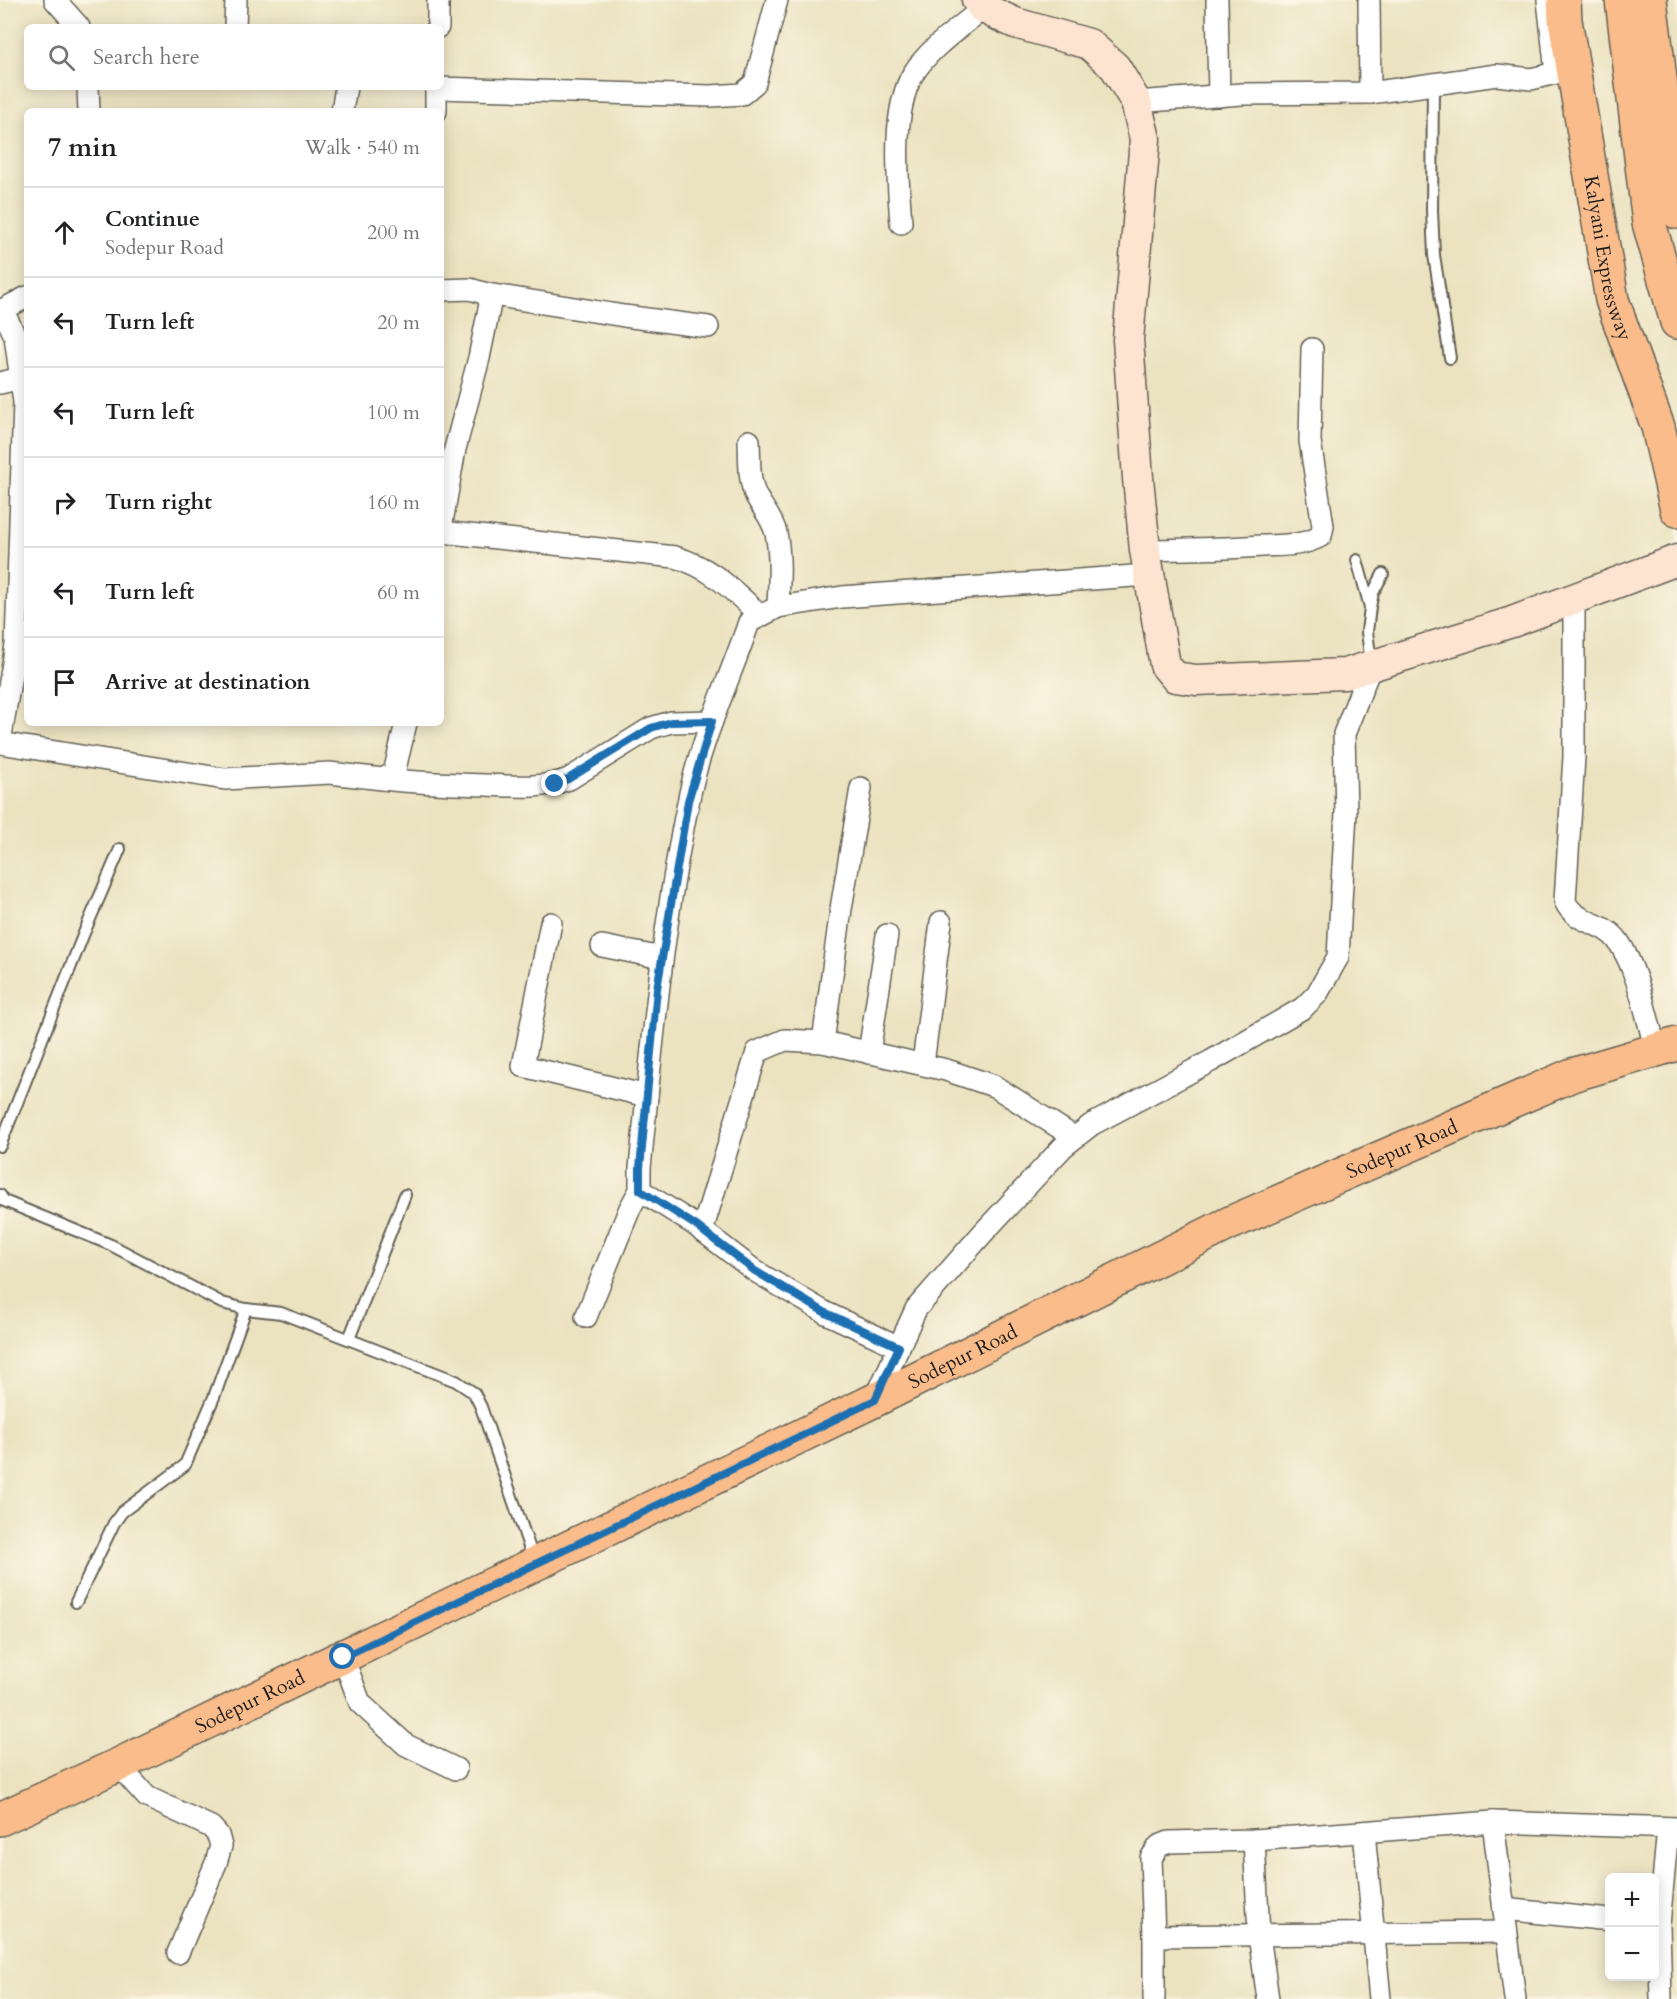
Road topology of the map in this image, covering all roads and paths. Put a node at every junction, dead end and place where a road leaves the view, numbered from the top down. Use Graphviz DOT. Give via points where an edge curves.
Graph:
graph roads {
  1 [pos="55,0"];
  2 [pos="236,0"];
  3 [pos="438,0"];
  4 [pos="777,0"];
  5 [pos="1217,0"];
  6 [pos="1369,0"];
  7 [pos="1548,0"];
  8 [pos="1564,0"];
  9 [pos="1583,0"];
  10 [pos="1622,0"];
  11 [pos="1650,0"];
  12 [pos="980,4"];
  13 [pos="76,24"];
  14 [pos="235,24"];
  15 [pos="438,24"];
  16 [pos="1433,84"];
  17 [pos="444,87"];
  18 [pos="88,90"];
  19 [pos="346,90"];
  20 [pos="436,90"];
  21 [pos="1370,93"];
  22 [pos="1219,96"];
  23 [pos="1136,102"];
  24 [pos="89,108"];
  25 [pos="342,108"];
  26 [pos="436,108"];
  27 [pos="1677,212"];
  28 [pos="901,223"];
  29 [pos="444,290"];
  30 [pos="487,294"];
  31 [pos="24,299"];
  32 [pos="0,311"];
  33 [pos="0,316"];
  34 [pos="1677,322"];
  35 [pos="708,327"];
  36 [pos="1312,349"];
  37 [pos="1450,358"];
  38 [pos="21,378"];
  39 [pos="0,383"];
  40 [pos="749,441"];
  41 [pos="1677,442"];
  42 [pos="1677,510"];
  43 [pos="444,513"];
  44 [pos="444,530"];
  45 [pos="1357,560"];
  46 [pos="1677,561"];
  47 [pos="1146,562"];
  48 [pos="1383,574"];
  49 [pos="1574,599"];
  50 [pos="1370,607"];
  51 [pos="770,611"];
  52 [pos="21,646"];
  53 [pos="1371,666"];
  54 [pos="3,703"];
  55 [pos="712,721"];
  56 [pos="405,726"];
  57 [pos="0,742"];
  58 [pos="383,779"];
  59 [pos="861,788"];
  60 [pos="120,849"];
  61 [pos="941,922"];
  62 [pos="551,923"];
  63 [pos="887,935"];
  64 [pos="602,946"];
  65 [pos="662,958"];
  66 [pos="823,1042"];
  67 [pos="1667,1047"];
  68 [pos="869,1053"];
  69 [pos="923,1064"];
  70 [pos="647,1096"];
  71 [pos="1074,1137"];
  72 [pos="0,1146"];
  73 [pos="640,1190"];
  74 [pos="0,1195"];
  75 [pos="405,1195"];
  76 [pos="702,1231"];
  77 [pos="246,1309"];
  78 [pos="586,1317"];
  79 [pos="349,1339"];
  80 [pos="899,1347"];
  81 [pos="875,1400"];
  82 [pos="535,1564"];
  83 [pos="76,1602"];
  84 [pos="343,1657"];
  85 [pos="118,1765"];
  86 [pos="456,1769"];
  87 [pos="0,1819"];
  88 [pos="1493,1822"];
  89 [pos="1672,1828"];
  90 [pos="1364,1832"];
  91 [pos="1254,1840"];
  92 [pos="1504,1909"];
  93 [pos="1605,1919"];
  94 [pos="1663,1925"];
  95 [pos="1506,1932"];
  96 [pos="1374,1933"];
  97 [pos="1259,1935"];
  98 [pos="1154,1936"];
  99 [pos="178,1953"];
  100 [pos="1154,1999"];
  101 [pos="1268,1999"];
  102 [pos="1380,1999"];
  103 [pos="1515,1999"];
  104 [pos="1661,1999"];
  1 -- 13 [label="street"];
  2 -- 14 [label="street"];
  3 -- 15 [label="street"];
  4 -- 17 [label="street" via="755,83 742,94"];
  5 -- 22 [label="street"];
  6 -- 21 [label="street"];
  7 -- 16 [label="street" via="1556,73 1531,79 1497,75"];
  8 -- 42 [label="main road, Kalyani Expressway" via="1612,300 1658,427"];
  9 -- 41 [label="main road" via="1618,251"];
  10 -- 34 [label="main road" via="1649,223"];
  11 -- 27 [label="main road"];
  12 -- 23 [label="street" via="1015,23 1089,44 1114,66"];
  12 -- 28 [label="street" via="931,52 905,90 897,170"];
  16 -- 21 [label="street"];
  16 -- 37 [label="lane" via="1434,255"];
  18 -- 24 [label="street"];
  19 -- 25 [label="street"];
  20 -- 26 [label="street"];
  21 -- 22 [label="street"];
  22 -- 23 [label="street"];
  23 -- 47 [label="street" via="1146,139 1128,340"];
  29 -- 30 [label="street" via="471,289"];
  30 -- 35 [label="street"];
  30 -- 43 [label="street" via="488,315 455,449"];
  31 -- 32 [label="street"];
  33 -- 38 [label="street" via="8,321 15,336"];
  36 -- 47 [label="street" via="1310,441 1323,526 1321,536 1296,544 1226,549"];
  38 -- 39 [label="street"];
  38 -- 52 [label="street"];
  40 -- 51 [label="street" via="756,495 769,515 780,558"];
  44 -- 51 [label="street" via="675,557 694,562"];
  45 -- 50 [label="lane"];
  46 -- 49 [label="street"];
  47 -- 51 [label="street" via="842,597"];
  47 -- 53 [label="street" via="1165,665 1175,677 1197,680 1345,674"];
  48 -- 50 [label="lane"];
  49 -- 53 [label="street"];
  49 -- 67 [label="street" via="1574,757 1565,901 1569,911 1607,930 1617,941"];
  50 -- 53 [label="lane" via="1367,632"];
  51 -- 55 [label="street" via="749,622"];
  52 -- 54 [label="street"];
  53 -- 71 [label="street" via="1344,734 1346,812 1338,957 1325,981 1304,1008"];
  54 -- 57 [label="street"];
  55 -- 58 [label="street" via="671,722 651,728 555,784 419,784"];
  55 -- 65 [label="street" via="688,801"];
  56 -- 58 [label="street" via="394,773"];
  57 -- 58 [label="street" via="225,779 329,774"];
  59 -- 66 [label="street"];
  60 -- 72 [label="lane"];
  61 -- 69 [label="street"];
  62 -- 70 [label="street" via="524,1066"];
  63 -- 68 [label="street"];
  64 -- 65 [label="street"];
  65 -- 70 [label="street"];
  66 -- 68 [label="street"];
  66 -- 76 [label="street" via="785,1040 757,1052"];
  67 -- 81 [label="main road, Sodepur Road" via="1572,1075 1230,1223"];
  68 -- 69 [label="street"];
  69 -- 71 [label="street" via="994,1086"];
  70 -- 73 [label="street"];
  71 -- 80 [label="street" via="916,1309"];
  73 -- 76 [label="street"];
  73 -- 78 [label="street"];
  74 -- 77 [label="lane" via="4,1201 111,1245 222,1303"];
  75 -- 79 [label="lane"];
  76 -- 80 [label="street" via="764,1276 826,1313"];
  77 -- 79 [label="lane" via="281,1312"];
  77 -- 83 [label="lane" via="185,1465 114,1522"];
  79 -- 82 [label="lane" via="456,1381 474,1393"];
  80 -- 81 [label="street"];
  81 -- 82 [label="main road, Sodepur Road"];
  82 -- 84 [label="main road, Sodepur Road"];
  84 -- 85 [label="main road, Sodepur Road"];
  84 -- 86 [label="street" via="360,1703 406,1746"];
  85 -- 87 [label="main road, Sodepur Road"];
  85 -- 99 [label="street" via="147,1797 211,1827 218,1835 221,1846 216,1863"];
  88 -- 89 [label="street"];
  88 -- 90 [label="street"];
  88 -- 92 [label="street"];
  89 -- 94 [label="street"];
  90 -- 91 [label="street"];
  90 -- 96 [label="street"];
  91 -- 97 [label="street"];
  91 -- 98 [label="street" via="1168,1842 1159,1846 1151,1858"];
  92 -- 93 [label="street"];
  92 -- 95 [label="street"];
  94 -- 104 [label="street"];
  95 -- 96 [label="street"];
  95 -- 103 [label="street"];
  96 -- 97 [label="street"];
  96 -- 102 [label="street"];
  97 -- 98 [label="street"];
  97 -- 101 [label="street"];
  98 -- 100 [label="street"];
}
